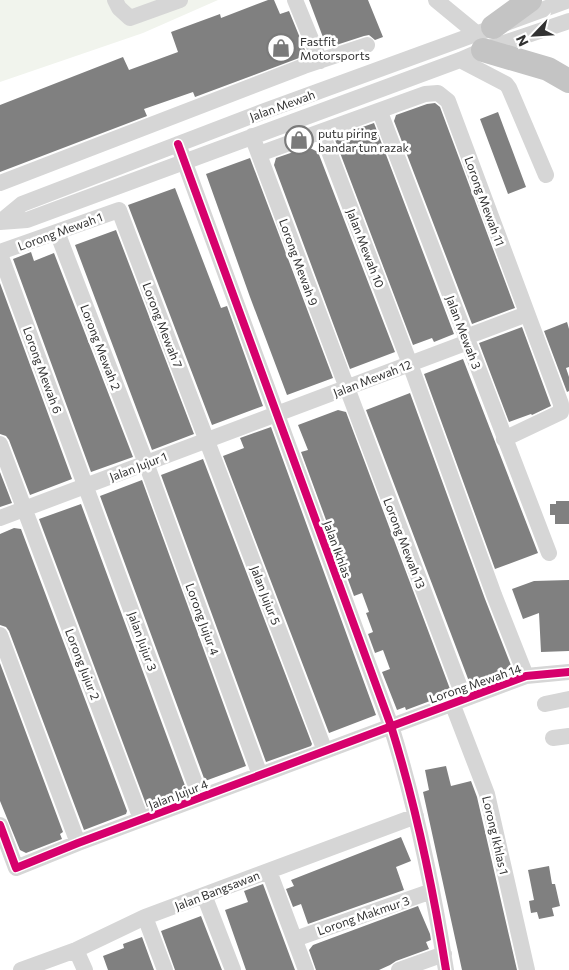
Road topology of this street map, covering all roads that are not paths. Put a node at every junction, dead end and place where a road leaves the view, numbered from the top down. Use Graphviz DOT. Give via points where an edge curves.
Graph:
graph roads {
  1 [pos="115,0"];
  2 [pos="180,0"];
  3 [pos="295,0"];
  4 [pos="436,0"];
  5 [pos="458,0"];
  6 [pos="530,0"];
  7 [pos="569,0"];
  8 [pos="460,19"];
  9 [pos="569,22"];
  10 [pos="484,37"];
  11 [pos="367,45"];
  12 [pos="460,60"];
  13 [pos="320,61"];
  14 [pos="569,81"];
  15 [pos="252,87"];
  16 [pos="262,112"];
  17 [pos="380,112"];
  18 [pos="322,133"];
  19 [pos="252,136"];
  20 [pos="178,144"];
  21 [pos="259,154"];
  22 [pos="184,162"];
  23 [pos="546,175"];
  24 [pos="0,183"];
  25 [pos="119,210"];
  26 [pos="0,222"];
  27 [pos="57,232"];
  28 [pos="0,253"];
  29 [pos="527,314"];
  30 [pos="467,339"];
  31 [pos="410,364"];
  32 [pos="346,388"];
  33 [pos="276,414"];
  34 [pos="504,439"];
  35 [pos="207,440"];
  36 [pos="0,444"];
  37 [pos="146,463"];
  38 [pos="85,486"];
  39 [pos="24,508"];
  40 [pos="0,518"];
  41 [pos="549,553"];
  42 [pos="0,635"];
  43 [pos="569,672"];
  44 [pos="526,676"];
  45 [pos="569,699"];
  46 [pos="458,701"];
  47 [pos="545,704"];
  48 [pos="391,726"];
  49 [pos="569,736"];
  50 [pos="552,738"];
  51 [pos="325,750"];
  52 [pos="260,775"];
  53 [pos="200,797"];
  54 [pos="416,816"];
  55 [pos="141,819"];
  56 [pos="0,825"];
  57 [pos="78,843"];
  58 [pos="269,871"];
  59 [pos="432,891"];
  60 [pos="204,895"];
  61 [pos="145,917"];
  62 [pos="295,939"];
  63 [pos="76,950"];
  64 [pos="445,962"];
  65 [pos="21,970"];
  66 [pos="85,970"];
  67 [pos="165,970"];
  68 [pos="233,970"];
  69 [pos="306,970"];
  70 [pos="399,970"];
  71 [pos="527,970"];
  1 -- 2 [label="street" via="130,18"];
  3 -- 13 [label="street"];
  4 -- 8 [label="street"];
  5 -- 8 [label="street"];
  6 -- 10 [label="highway"];
  7 -- 10 [label="street, Jalan Mewah"];
  8 -- 10 [label="street"];
  9 -- 10 [label="street, Jalan Mewah"];
  10 -- 12 [label="street, Jalan Mewah"];
  10 -- 14 [label="highway"];
  10 -- 16 [label="street, Jalan Mewah"];
  11 -- 13 [label="street"];
  12 -- 19 [label="street, Jalan Mewah"];
  12 -- 23 [label="street" via="509,88"];
  13 -- 15 [label="street"];
  15 -- 16 [label="street"];
  15 -- 24 [label="street"];
  16 -- 20 [label="street, Jalan Mewah"];
  17 -- 18 [label="street"];
  17 -- 29 [label="street, Lorong Mewah 11" via="425,94 438,93 448,101"];
  17 -- 30 [label="street, Jalan Mewah 3"];
  18 -- 21 [label="street"];
  18 -- 31 [label="street, Jalan Mewah 10"];
  19 -- 21 [label="street, Lorong Mewah 9"];
  19 -- 22 [label="street, Jalan Mewah"];
  20 -- 22 [label="street, Jalan Ikhlas"];
  20 -- 26 [label="street, Jalan Mewah" via="22,204"];
  21 -- 32 [label="street, Lorong Mewah 9"];
  22 -- 26 [label="street, Jalan Mewah" via="26,220"];
  22 -- 33 [label="street, Jalan Ikhlas"];
  25 -- 27 [label="street, Lorong Mewah 1"];
  25 -- 35 [label="street, Lorong Mewah 7"];
  27 -- 28 [label="street, Lorong Mewah 1"];
  27 -- 37 [label="street, Lorong Mewah 2"];
  28 -- 38 [label="street, Lorong Mewah 6"];
  29 -- 30 [label="street, Jalan Mewah 12"];
  29 -- 34 [label="street, Lorong Mewah 11" via="561,404 560,412"];
  30 -- 31 [label="street, Jalan Mewah 12"];
  30 -- 34 [label="street, Jalan Mewah 3"];
  31 -- 32 [label="street, Jalan Mewah 12"];
  31 -- 44 [label="street, Lorong Mewah 14"];
  32 -- 33 [label="street, Jalan Mewah 12"];
  32 -- 46 [label="street, Lorong Mewah 13"];
  33 -- 35 [label="street, Jalan Jujur 1"];
  33 -- 48 [label="street, Jalan Ikhlas"];
  34 -- 41 [label="street, Jalan Mewah 3"];
  35 -- 37 [label="street, Jalan Jujur 1"];
  35 -- 51 [label="street, Jalan Jujur 5"];
  36 -- 39 [label="street, Lorong Jujur 2"];
  37 -- 38 [label="street, Jalan Jujur 1"];
  37 -- 52 [label="street, Lorong Jujur 4"];
  38 -- 39 [label="street, Jalan Jujur 1"];
  38 -- 53 [label="street, Jalan Jujur 3"];
  39 -- 40 [label="street, Jalan Jujur 1"];
  39 -- 55 [label="street, Lorong Jujur 2"];
  42 -- 57 [label="street"];
  43 -- 44 [label="street, Lorong Mewah 14"];
  44 -- 46 [label="street, Lorong Mewah 14"];
  45 -- 47 [label="street"];
  46 -- 48 [label="street, Lorong Mewah 14"];
  46 -- 71 [label="street, Lorong Ikhlas 1" via="487,794"];
  48 -- 51 [label="street, Jalan Jujur 4"];
  48 -- 54 [label="street, Jalan Ikhlas"];
  49 -- 50 [label="street"];
  51 -- 52 [label="street, Jalan Jujur 4"];
  52 -- 53 [label="street, Jalan Jujur 4"];
  53 -- 55 [label="street, Jalan Jujur 4"];
  54 -- 58 [label="street, Jalan Bangsawan"];
  54 -- 59 [label="street, Jalan Ikhlas"];
  55 -- 57 [label="street, Jalan Jujur 4"];
  56 -- 57 [label="street, Jalan Jujur 4" via="16,868"];
  58 -- 60 [label="street, Jalan Bangsawan"];
  58 -- 62 [label="street"];
  59 -- 62 [label="street, Lorong Makmur 3"];
  59 -- 64 [label="street, Jalan Ikhlas"];
  60 -- 61 [label="street, Jalan Bangsawan"];
  60 -- 68 [label="street"];
  61 -- 63 [label="street, Jalan Bangsawan"];
  61 -- 67 [label="street"];
  62 -- 69 [label="street"];
  63 -- 65 [label="street, Jalan Bangsawan"];
  63 -- 66 [label="street"];
  64 -- 70 [label="street"];
}
